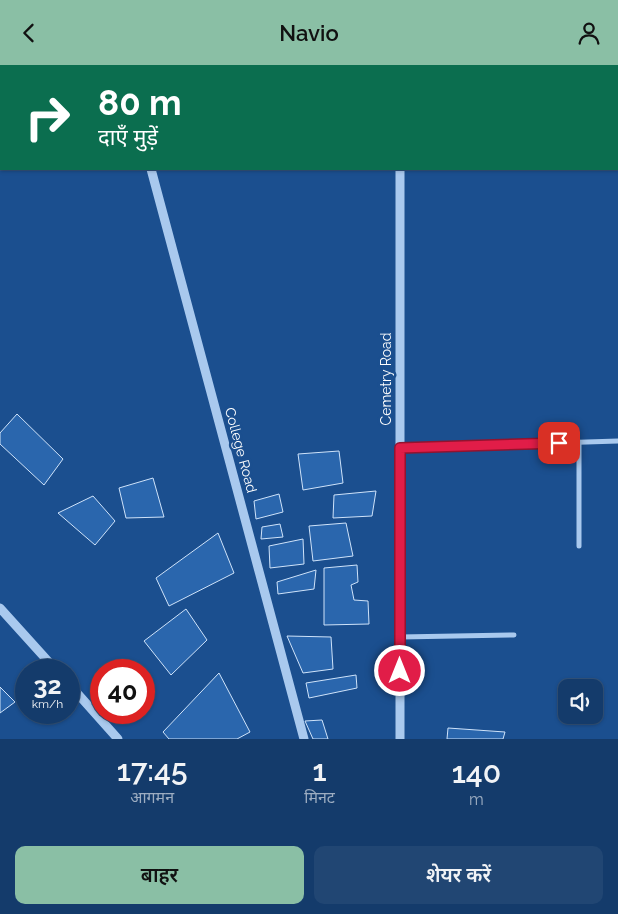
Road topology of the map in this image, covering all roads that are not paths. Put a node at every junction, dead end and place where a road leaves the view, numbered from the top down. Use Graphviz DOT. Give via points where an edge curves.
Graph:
graph roads {
  1 [pos="151,170"];
  2 [pos="400,170"];
  3 [pos="618,441"];
  4 [pos="579,442"];
  5 [pos="400,448"];
  6 [pos="580,547"];
  7 [pos="0,608"];
  8 [pos="514,635"];
  9 [pos="400,637"];
  10 [pos="46,659"];
  11 [pos="80,696"];
  12 [pos="118,739"];
  13 [pos="304,739"];
  14 [pos="400,739"];
  1 -- 13 [label="street, College Road"];
  2 -- 5 [label="street, Cemetry Road"];
  3 -- 4 [label="street"];
  4 -- 5 [label="street"];
  4 -- 6 [label="street"];
  5 -- 9 [label="street, Cemetry Road"];
  7 -- 10 [label="street"];
  8 -- 9 [label="street"];
  9 -- 14 [label="street, Cemetry Road"];
  11 -- 12 [label="street"];
}
